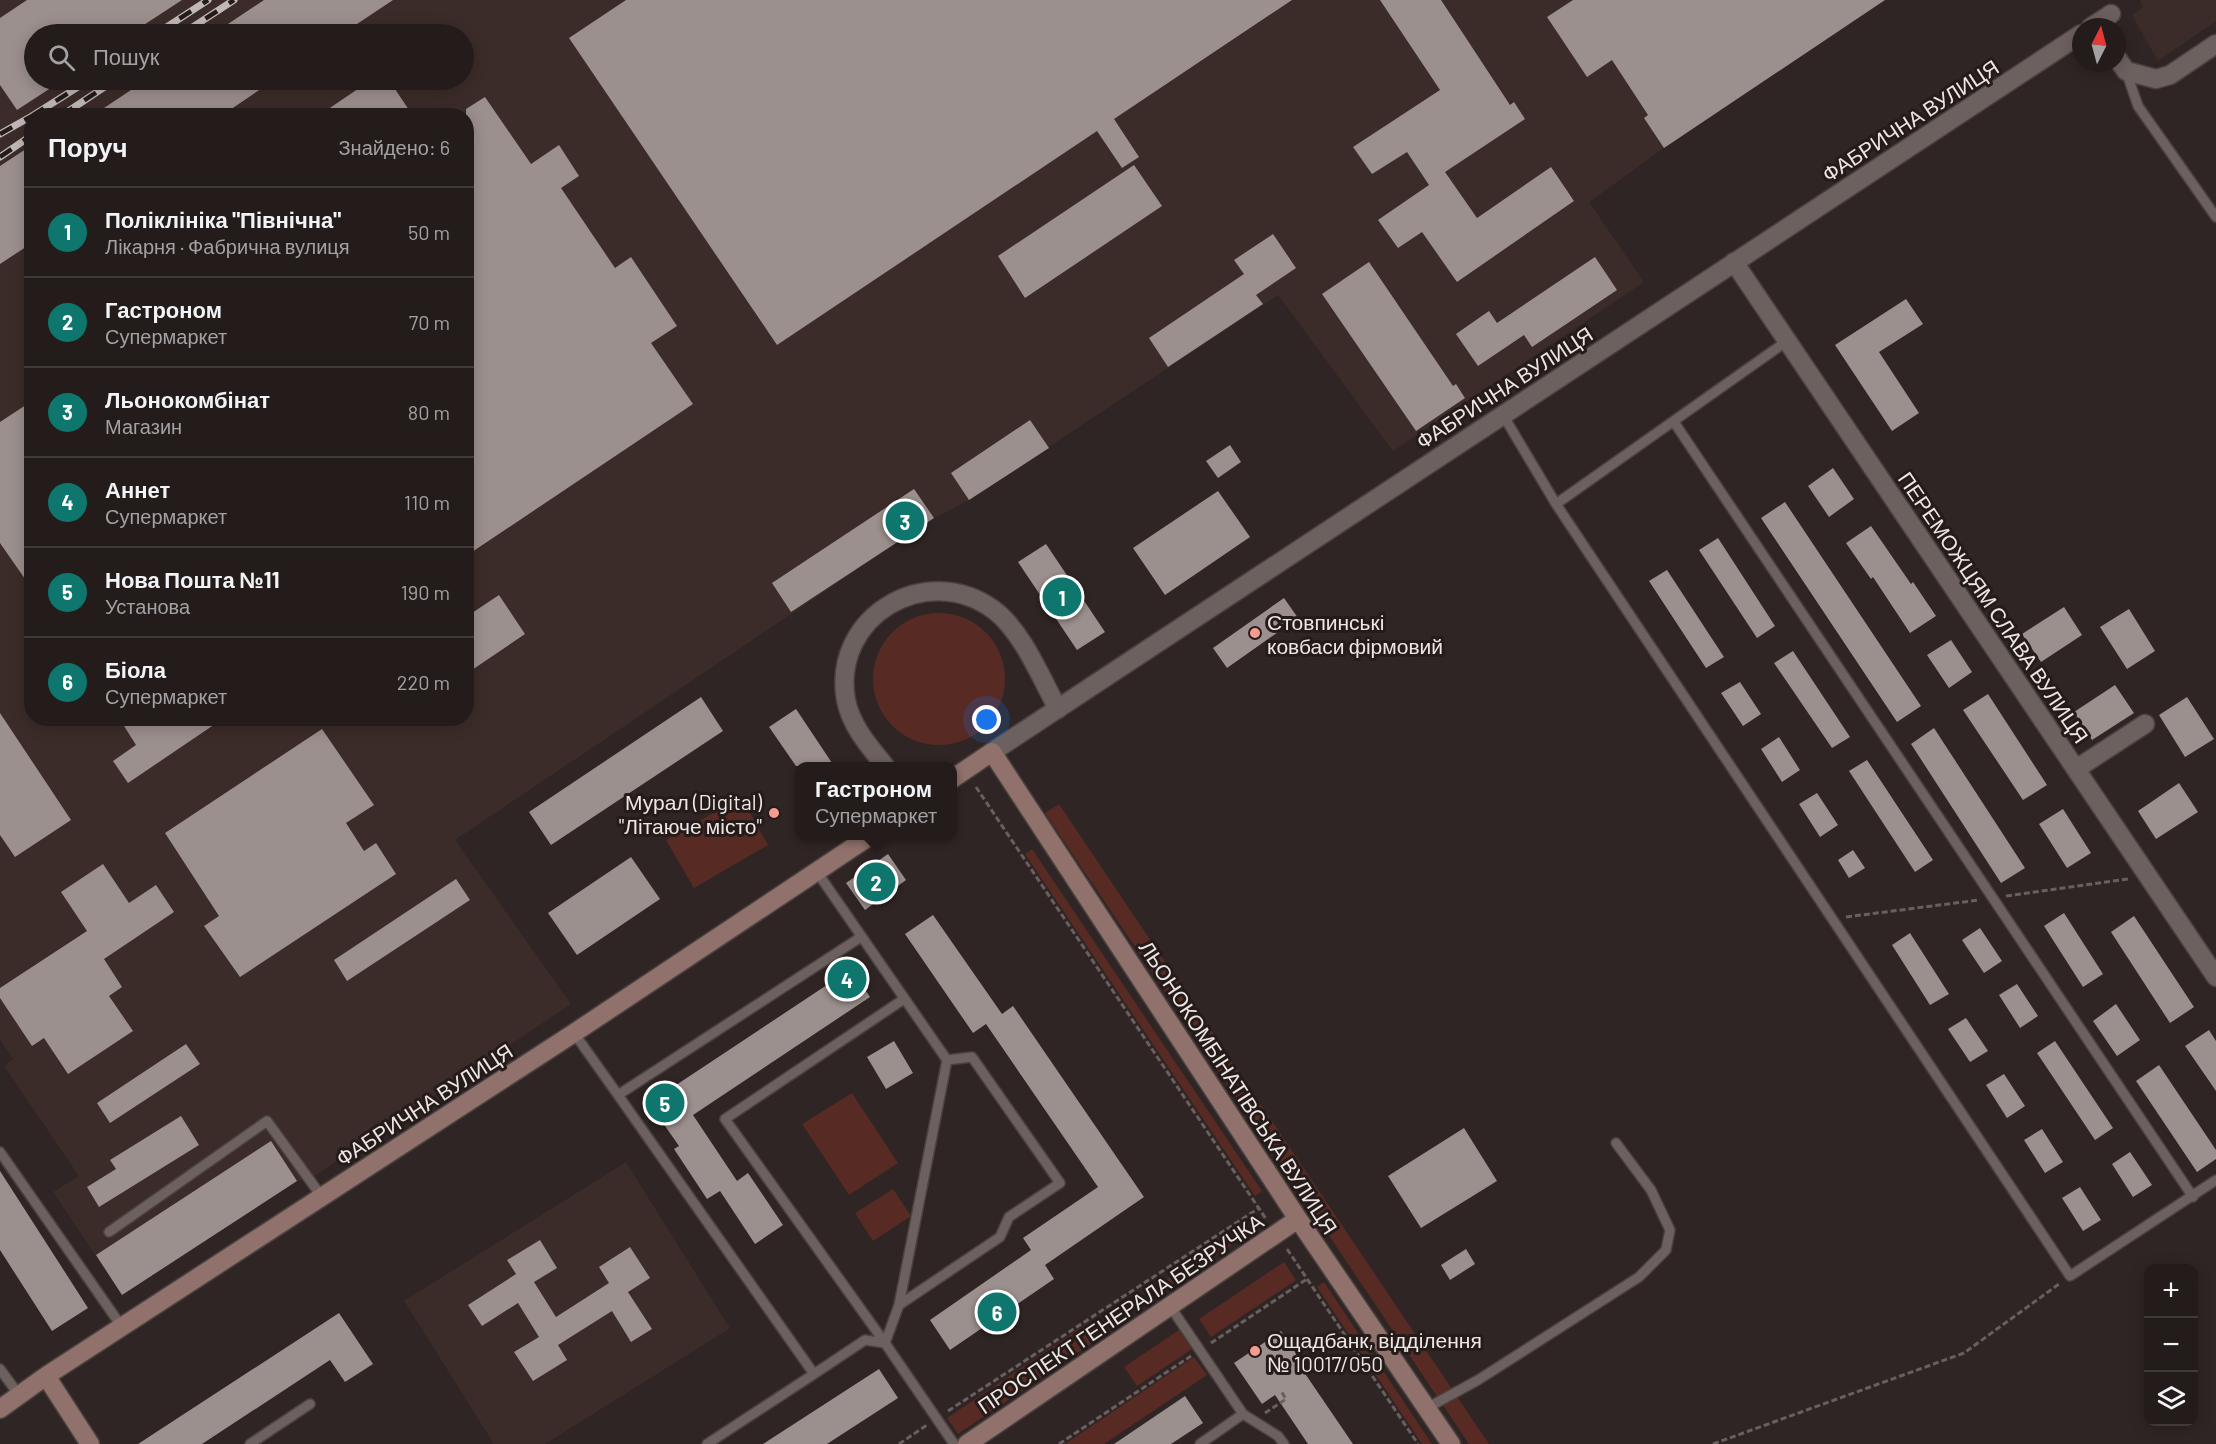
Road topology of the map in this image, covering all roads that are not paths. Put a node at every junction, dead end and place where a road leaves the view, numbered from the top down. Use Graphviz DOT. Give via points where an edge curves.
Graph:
graph roads {
  1 [pos="2112,14"];
  2 [pos="2106,18"];
  3 [pos="2072,40"];
  4 [pos="2216,44"];
  5 [pos="2126,67"];
  6 [pos="2125,72"];
  7 [pos="2216,217"];
  8 [pos="1734,262"];
  9 [pos="1787,341"];
  10 [pos="1503,415"];
  11 [pos="1674,422"];
  12 [pos="1556,504"];
  13 [pos="1058,709"];
  14 [pos="2145,724"];
  15 [pos="992,752"];
  16 [pos="882,762"];
  17 [pos="2076,769"];
  18 [pos="957,776"];
  19 [pos="864,840"];
  20 [pos="817,872"];
  21 [pos="861,936"];
  22 [pos="2216,977"];
  23 [pos="904,999"];
  24 [pos="574,1033"];
  25 [pos="947,1060"];
  26 [pos="618,1095"];
  27 [pos="1616,1143"];
  28 [pos="0,1152"];
  29 [pos="2216,1180"];
  30 [pos="322,1197"];
  31 [pos="2193,1197"];
  32 [pos="1298,1219"];
  33 [pos="109,1232"];
  34 [pos="899,1305"];
  35 [pos="1170,1306"];
  36 [pos="122,1327"];
  37 [pos="885,1343"];
  38 [pos="0,1369"];
  39 [pos="814,1374"];
  40 [pos="46,1376"];
  41 [pos="19,1395"];
  42 [pos="310,1404"];
  43 [pos="1427,1408"];
  44 [pos="0,1409"];
  45 [pos="1244,1414"];
  46 [pos="90,1444"];
  47 [pos="250,1444"];
  48 [pos="707,1444"];
  49 [pos="954,1444"];
  50 [pos="967,1444"];
  51 [pos="1200,1444"];
  52 [pos="1284,1444"];
  53 [pos="1451,1444"];
  1 -- 2 [label="street, ФАБРИЧНА ВУЛИЦЯ"];
  3 -- 8 [label="street, ФАБРИЧНА ВУЛИЦЯ"];
  4 -- 5 [label="street" via="2156,80"];
  6 -- 7 [label="lane" via="2138,106"];
  8 -- 9 [label="street, ПЕРЕМОЖЦЯМ СЛАВА ВУЛИЦЯ"];
  8 -- 10 [label="street, ФАБРИЧНА ВУЛИЦЯ"];
  9 -- 11 [label="lane"];
  9 -- 17 [label="street, ПЕРЕМОЖЦЯМ СЛАВА ВУЛИЦЯ"];
  10 -- 12 [label="lane"];
  10 -- 13 [label="street, ФАБРИЧНА ВУЛИЦЯ"];
  11 -- 12 [label="lane"];
  11 -- 31 [label="lane"];
  12 -- 31 [label="lane" via="2070,1276"];
  13 -- 15 [label="street, ФАБРИЧНА ВУЛИЦЯ"];
  13 -- 16 [label="street" via="1017,635 995,611 975,599 951,592 919,592 876,614 849,654 844,685 851,717"];
  14 -- 17 [label="street"];
  15 -- 18 [label="street, ФАБРИЧНА ВУЛИЦЯ"];
  15 -- 32 [label="street, ЛЬОНОКОМБІНАТІВСЬКА ВУЛИЦЯ"];
  17 -- 22 [label="street, ПЕРЕМОЖЦЯМ СЛАВА ВУЛИЦЯ"];
  19 -- 20 [label="street, ФАБРИЧНА ВУЛИЦЯ"];
  20 -- 21 [label="lane"];
  20 -- 24 [label="street, ФАБРИЧНА ВУЛИЦЯ"];
  21 -- 23 [label="lane"];
  21 -- 26 [label="lane"];
  23 -- 25 [label="lane"];
  23 -- 37 [label="lane" via="725,1119"];
  24 -- 26 [label="lane"];
  24 -- 30 [label="street, ФАБРИЧНА ВУЛИЦЯ"];
  25 -- 34 [label="lane"];
  25 -- 34 [label="lane" via="972,1056 1060,1184 1009,1217 1000,1237"];
  26 -- 39 [label="lane"];
  27 -- 43 [label="lane" via="1651,1190 1670,1230 1666,1250 1639,1277"];
  28 -- 36 [label="lane"];
  29 -- 31 [label="lane"];
  30 -- 33 [label="lane" via="267,1121"];
  30 -- 36 [label="street, ФАБРИЧНА ВУЛИЦЯ"];
  32 -- 35 [label="street, ПРОСПЕКТ ГЕНЕРАЛА БЕЗРУЧКА"];
  32 -- 43 [label="street, ЛЬОНОКОМБІНАТІВСЬКА ВУЛИЦЯ"];
  34 -- 37 [label="lane"];
  35 -- 45 [label="lane"];
  35 -- 50 [label="street, ПРОСПЕКТ ГЕНЕРАЛА БЕЗРУЧКА"];
  36 -- 40 [label="street, ФАБРИЧНА ВУЛИЦЯ"];
  37 -- 39 [label="lane" via="865,1340"];
  37 -- 49 [label="lane"];
  38 -- 41 [label="lane"];
  39 -- 48 [label="lane"];
  40 -- 41 [label="street, ФАБРИЧНА ВУЛИЦЯ"];
  40 -- 46 [label="street"];
  41 -- 44 [label="street, ФАБРИЧНА ВУЛИЦЯ"];
  42 -- 47 [label="lane"];
  43 -- 53 [label="street, ЛЬОНОКОМБІНАТІВСЬКА ВУЛИЦЯ"];
  45 -- 51 [label="lane"];
  45 -- 52 [label="lane"];
}
